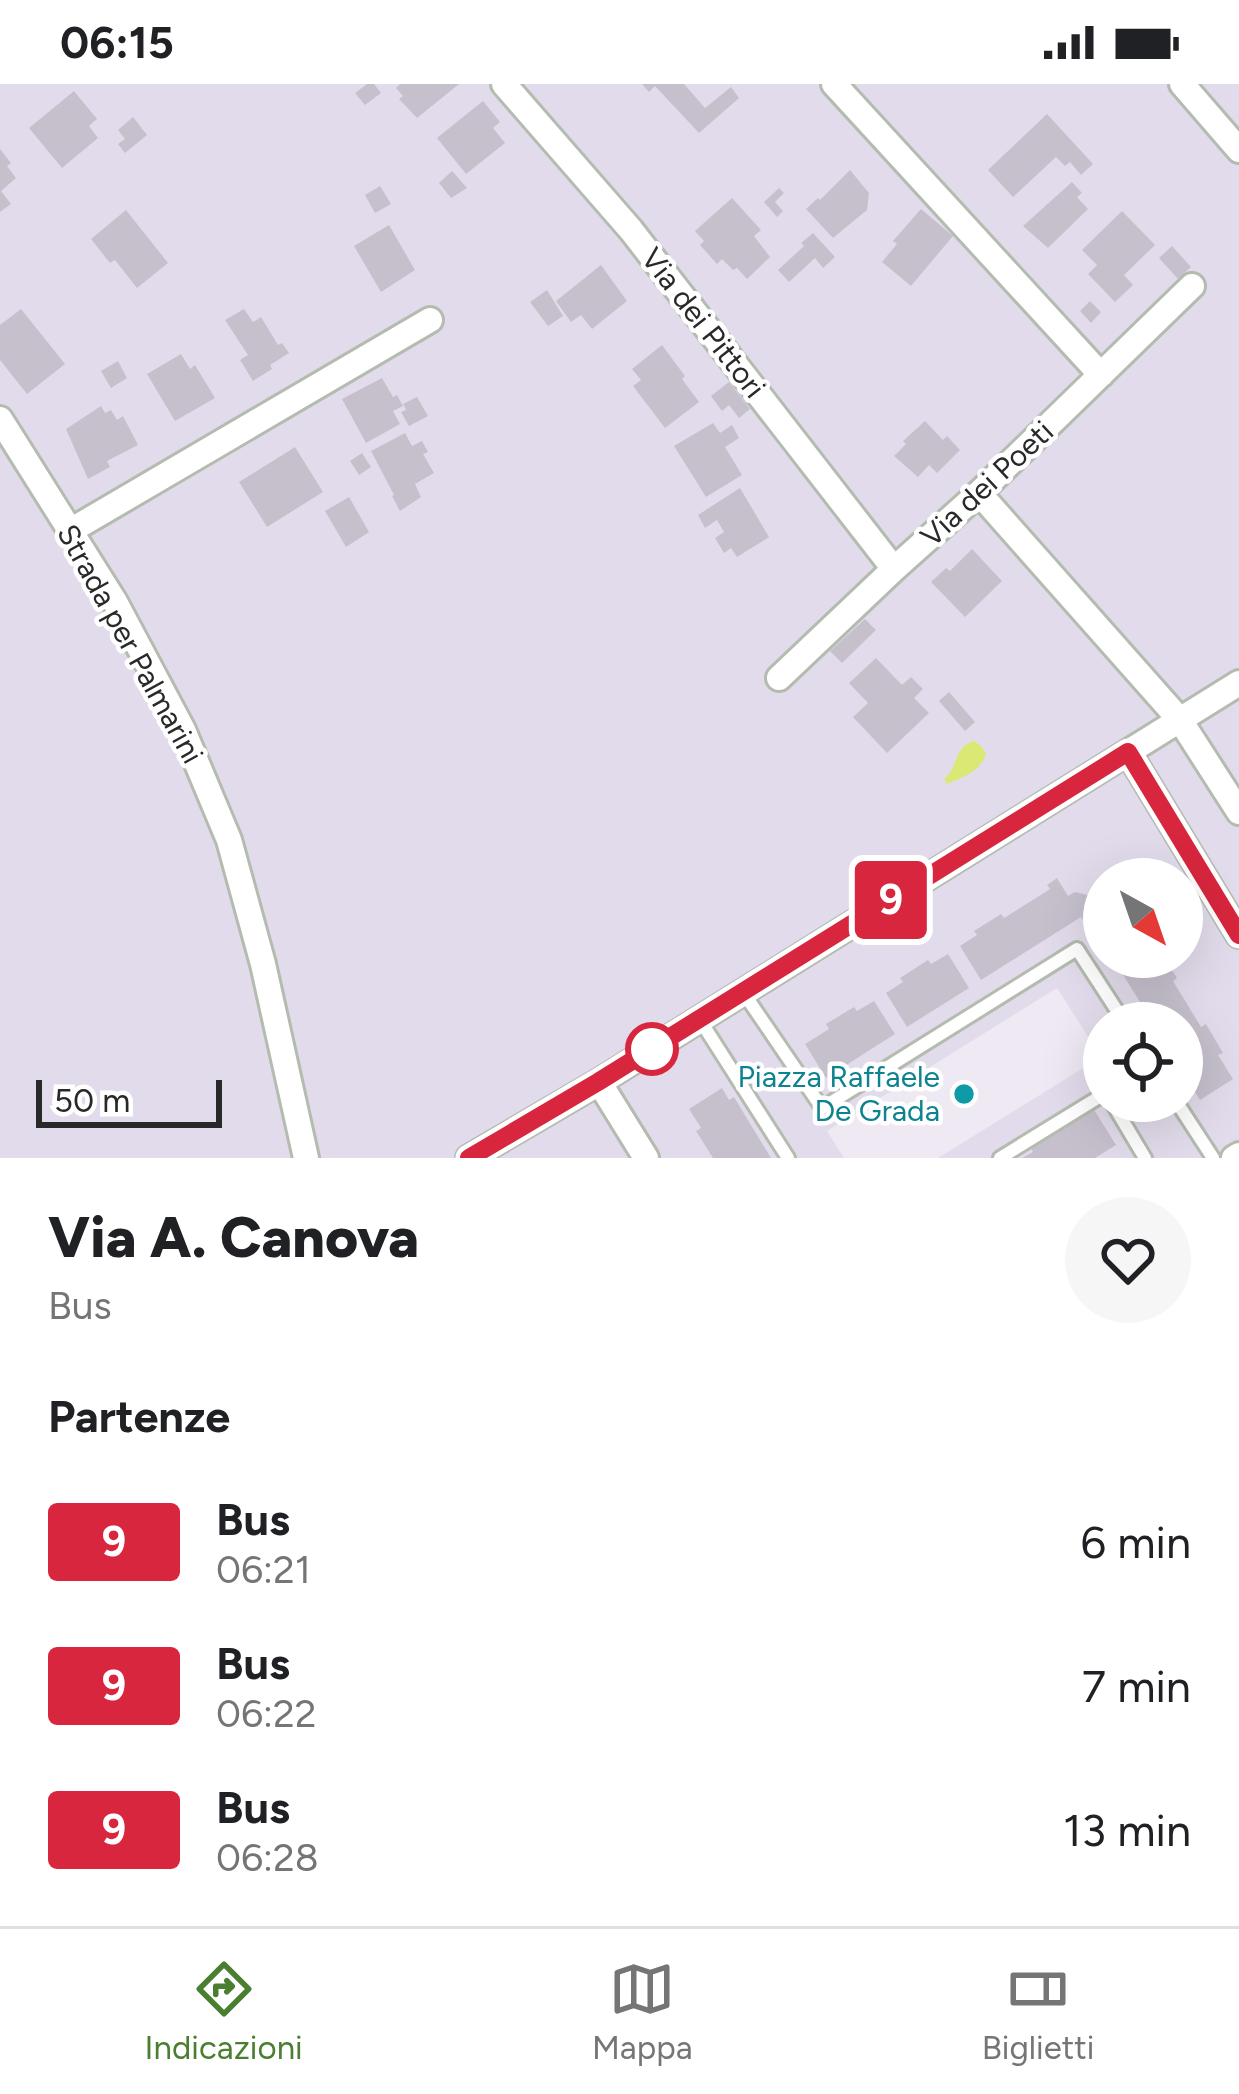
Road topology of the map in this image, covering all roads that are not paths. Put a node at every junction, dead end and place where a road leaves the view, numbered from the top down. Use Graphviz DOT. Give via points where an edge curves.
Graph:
graph roads {
  1 [pos="504,84"];
  2 [pos="834,84"];
  3 [pos="1183,84"];
  4 [pos="1239,150"];
  5 [pos="1192,286"];
  6 [pos="430,320"];
  7 [pos="1101,375"];
  8 [pos="0,419"];
  9 [pos="979,493"];
  10 [pos="70,531"];
  11 [pos="894,569"];
  12 [pos="779,678"];
  13 [pos="1239,683"];
  14 [pos="1180,720"];
  15 [pos="1128,752"];
  16 [pos="1239,812"];
  17 [pos="1239,935"];
  18 [pos="742,992"];
  19 [pos="1111,1002"];
  20 [pos="699,1019"];
  21 [pos="598,1082"];
  22 [pos="1083,1107"];
  23 [pos="1124,1122"];
  24 [pos="1190,1122"];
  25 [pos="476,1156"];
  26 [pos="306,1158"];
  27 [pos="646,1158"];
  28 [pos="788,1158"];
  29 [pos="1000,1158"];
  30 [pos="1145,1158"];
  31 [pos="1213,1158"];
  1 -- 11 [label="street, Via dei Pittori" via="632,230"];
  2 -- 7 [label="street"];
  3 -- 4 [label="street"];
  5 -- 7 [label="street, Via dei Poeti"];
  6 -- 10 [label="street"];
  7 -- 9 [label="street, Via dei Poeti"];
  8 -- 10 [label="street, Strada per Palmarini"];
  9 -- 11 [label="street, Via dei Poeti"];
  9 -- 14 [label="street"];
  10 -- 26 [label="street, Strada per Palmarini" via="183,730 230,840"];
  11 -- 12 [label="street, Via dei Poeti"];
  13 -- 14 [label="street"];
  14 -- 15 [label="street"];
  14 -- 16 [label="street"];
  15 -- 17 [label="street"];
  15 -- 18 [label="street"];
  18 -- 19 [label="lane" via="822,1108 1077,949"];
  18 -- 20 [label="street"];
  20 -- 21 [label="street"];
  20 -- 28 [label="lane"];
  21 -- 25 [label="street"];
  21 -- 27 [label="street"];
  22 -- 29 [label="lane"];
  23 -- 30 [label="lane"];
  24 -- 31 [label="lane"];
}
